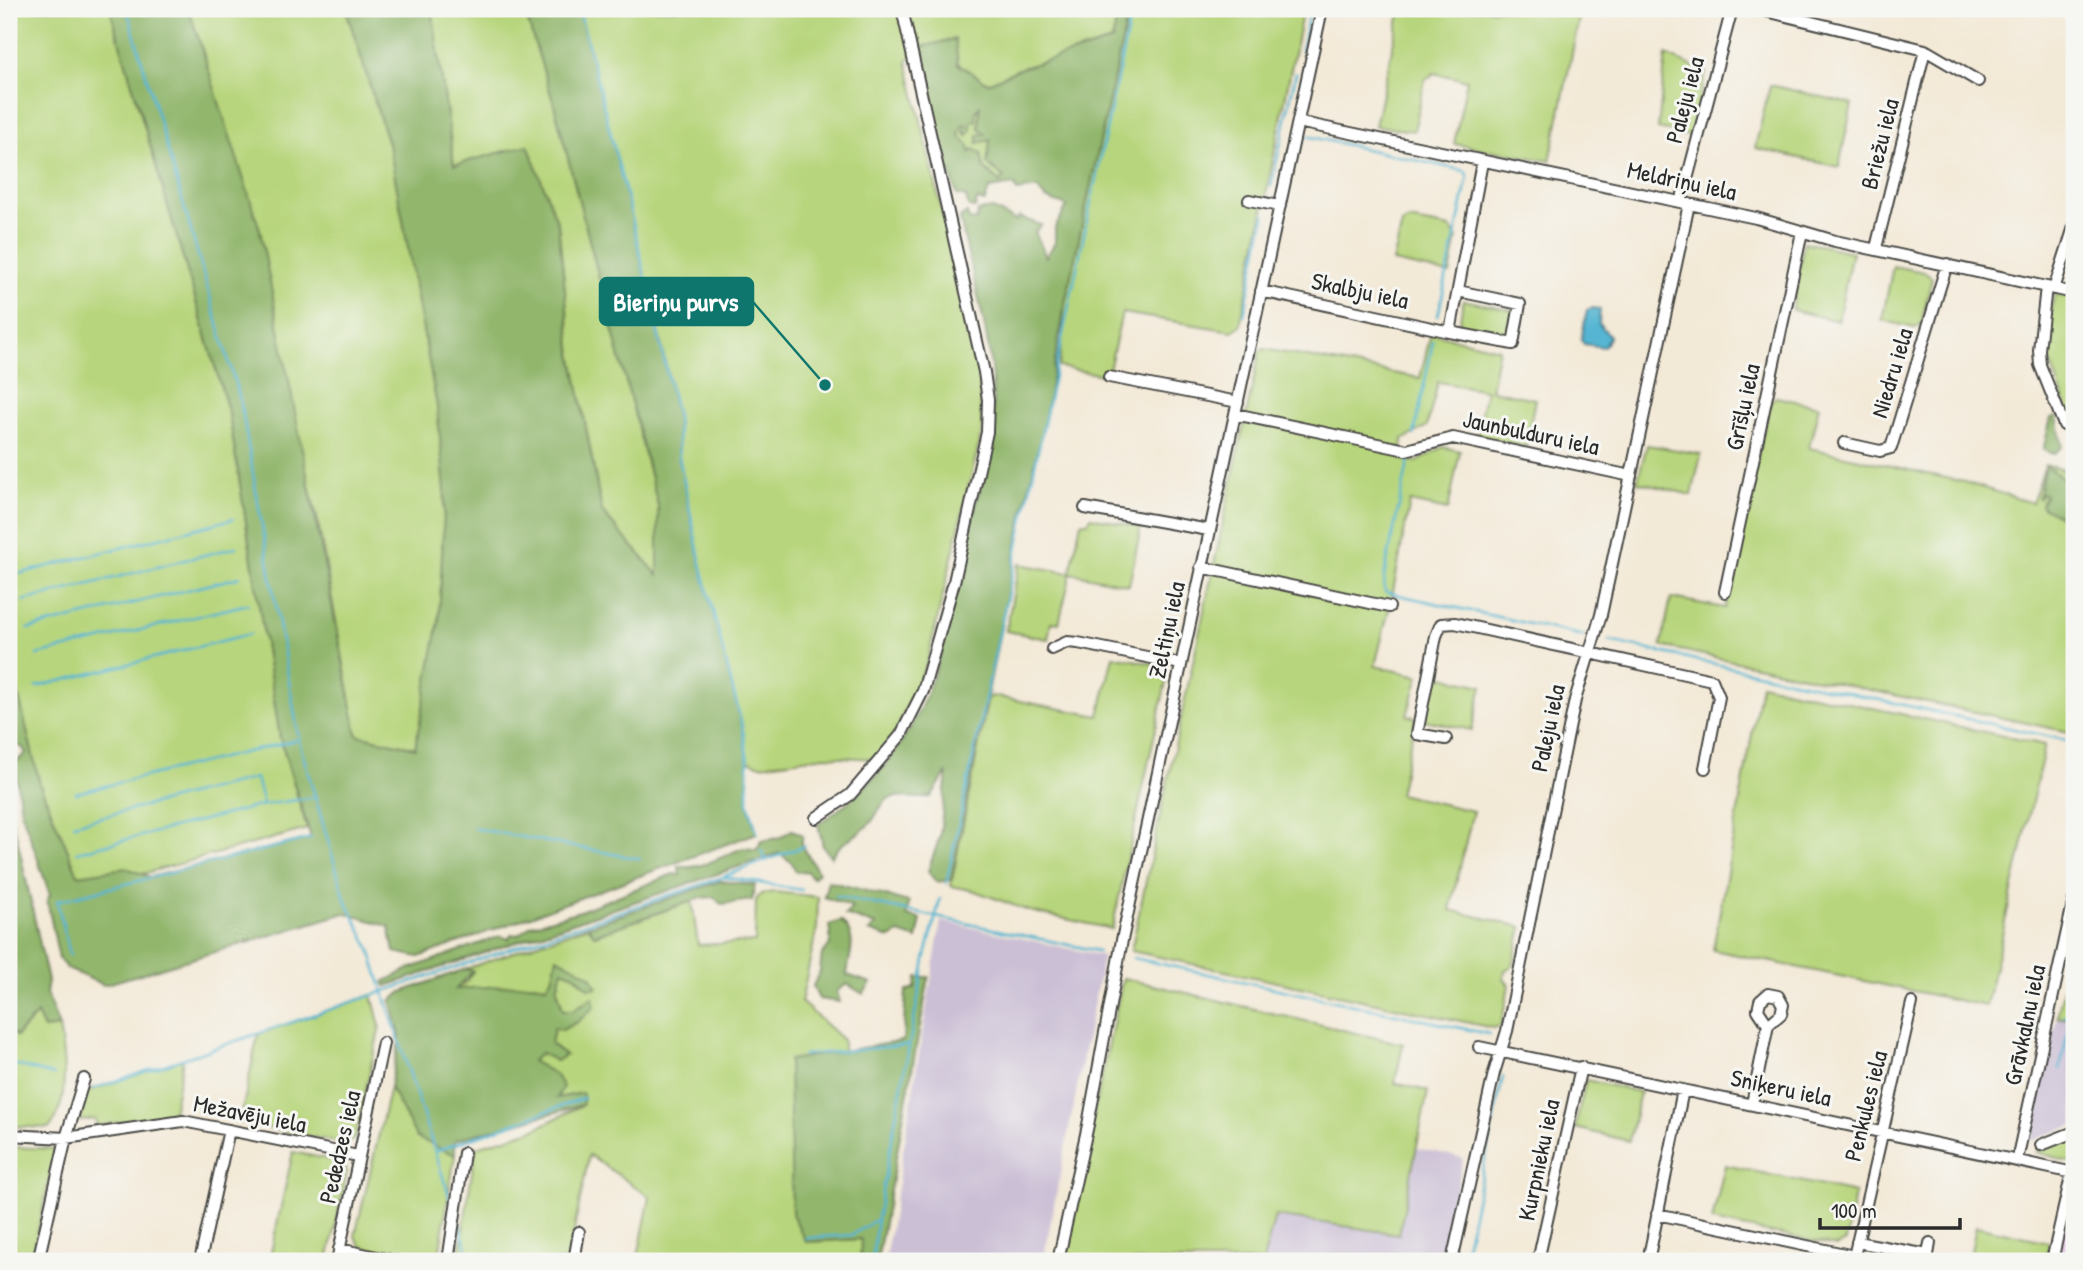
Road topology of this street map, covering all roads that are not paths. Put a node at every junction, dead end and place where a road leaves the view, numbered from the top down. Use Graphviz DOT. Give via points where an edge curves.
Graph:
graph roads {
  1 [pos="902,9"];
  2 [pos="1322,9"];
  3 [pos="1732,9"];
  4 [pos="1758,9"];
  5 [pos="1925,50"];
  6 [pos="1978,81"];
  7 [pos="1298,122"];
  8 [pos="1482,162"];
  9 [pos="1249,200"];
  10 [pos="1685,203"];
  11 [pos="1280,206"];
  12 [pos="2074,227"];
  13 [pos="1802,232"];
  14 [pos="1877,248"];
  15 [pos="1947,264"];
  16 [pos="2050,288"];
  17 [pos="1261,291"];
  18 [pos="1458,291"];
  19 [pos="2074,293"];
  20 [pos="1450,332"];
  21 [pos="1109,377"];
  22 [pos="1238,402"];
  23 [pos="1235,414"];
  24 [pos="2064,425"];
  25 [pos="1844,443"];
  26 [pos="1631,476"];
  27 [pos="1085,508"];
  28 [pos="1209,530"];
  29 [pos="1201,567"];
  30 [pos="1725,592"];
  31 [pos="1389,607"];
  32 [pos="1052,649"];
  33 [pos="1589,652"];
  34 [pos="1181,664"];
  35 [pos="1446,739"];
  36 [pos="1705,768"];
  37 [pos="816,818"];
  38 [pos="2074,899"];
  39 [pos="1912,1003"];
  40 [pos="1768,1025"];
  41 [pos="383,1043"];
  42 [pos="1479,1047"];
  43 [pos="1501,1051"];
  44 [pos="1581,1067"];
  45 [pos="84,1079"];
  46 [pos="1683,1090"];
  47 [pos="1752,1104"];
  48 [pos="229,1130"];
  49 [pos="1884,1131"];
  50 [pos="2074,1132"];
  51 [pos="9,1135"];
  52 [pos="66,1138"];
  53 [pos="2041,1145"];
  54 [pos="464,1153"];
  55 [pos="358,1156"];
  56 [pos="2017,1160"];
  57 [pos="2073,1172"];
  58 [pos="1657,1214"];
  59 [pos="579,1232"];
  60 [pos="1857,1242"];
  61 [pos="1930,1243"];
  62 [pos="339,1249"];
  63 [pos="1929,1258"];
  64 [pos="1853,1259"];
  65 [pos="38,1261"];
  66 [pos="200,1261"];
  67 [pos="337,1261"];
  68 [pos="396,1261"];
  69 [pos="447,1261"];
  70 [pos="574,1261"];
  71 [pos="1058,1261"];
  72 [pos="1452,1261"];
  73 [pos="1538,1261"];
  74 [pos="1648,1261"];
  75 [pos="2052,1261"];
  1 -- 37 [label="street" via="984,372 987,432 954,582 923,691 893,745 850,795"];
  2 -- 7 [label="street, Zeltiņu iela"];
  3 -- 10 [label="street, Paleju iela"];
  4 -- 5 [label="street"];
  5 -- 6 [label="street"];
  5 -- 14 [label="street, Briežu iela"];
  7 -- 8 [label="street, Meldriņu iela"];
  7 -- 11 [label="street, Zeltiņu iela"];
  8 -- 10 [label="street, Meldriņu iela"];
  8 -- 18 [label="street"];
  9 -- 11 [label="street"];
  10 -- 13 [label="street, Meldriņu iela"];
  10 -- 26 [label="street, Paleju iela"];
  11 -- 17 [label="street, Zeltiņu iela"];
  12 -- 16 [label="street"];
  13 -- 14 [label="street, Meldriņu iela"];
  13 -- 30 [label="street, Grīšļu iela"];
  14 -- 15 [label="street, Meldriņu iela"];
  15 -- 16 [label="street, Meldriņu iela"];
  15 -- 25 [label="street, Niedru iela" via="1891,448 1880,451"];
  16 -- 19 [label="street, Meldriņu iela"];
  16 -- 24 [label="street" via="2040,365"];
  17 -- 20 [label="street, Skalbju iela"];
  17 -- 22 [label="street, Zeltiņu iela"];
  18 -- 20 [label="street"];
  18 -- 20 [label="street, Skalbju iela" via="1520,304 1513,344"];
  21 -- 22 [label="street"];
  22 -- 23 [label="street, Zeltiņu iela"];
  23 -- 26 [label="street, Jaunbulduru iela" via="1406,450 1453,438"];
  23 -- 28 [label="street, Zeltiņu iela"];
  26 -- 33 [label="street, Paleju iela"];
  27 -- 28 [label="street"];
  28 -- 29 [label="street, Zeltiņu iela"];
  29 -- 31 [label="street"];
  29 -- 34 [label="street, Zeltiņu iela"];
  32 -- 34 [label="street" via="1078,643"];
  33 -- 35 [label="street" via="1455,623 1441,624 1418,733"];
  33 -- 36 [label="street" via="1712,680 1718,697"];
  33 -- 43 [label="street, Paleju iela"];
  34 -- 71 [label="street, Zeltiņu iela"];
  38 -- 56 [label="street, Grāvkalnu iela"];
  39 -- 49 [label="street, Penkules iela"];
  40 -- 47 [label="street"];
  41 -- 55 [label="street, Pededzes iela"];
  42 -- 43 [label="street, Sniķeru iela"];
  43 -- 44 [label="street, Sniķeru iela"];
  43 -- 72 [label="street, Paleju iela"];
  44 -- 46 [label="street, Sniķeru iela"];
  44 -- 73 [label="street, Kurpnieku iela"];
  45 -- 52 [label="street"];
  46 -- 47 [label="street, Sniķeru iela"];
  46 -- 58 [label="street"];
  47 -- 49 [label="street, Sniķeru iela"];
  48 -- 52 [label="street, Mežavēju iela" via="183,1121"];
  48 -- 55 [label="street, Mežavēju iela"];
  48 -- 66 [label="street"];
  49 -- 56 [label="street, Sniķeru iela"];
  49 -- 60 [label="street, Penkules iela"];
  50 -- 53 [label="street"];
  51 -- 52 [label="street, Mežavēju iela"];
  52 -- 65 [label="street"];
  54 -- 69 [label="street"];
  55 -- 62 [label="street, Pededzes iela"];
  56 -- 57 [label="street, Sniķeru iela"];
  57 -- 75 [label="street"];
  58 -- 64 [label="street"];
  58 -- 74 [label="street"];
  59 -- 70 [label="street"];
  60 -- 63 [label="street"];
  60 -- 64 [label="street, Penkules iela"];
  61 -- 63 [label="street"];
  62 -- 67 [label="street, Pededzes iela"];
  62 -- 68 [label="street"];
}
